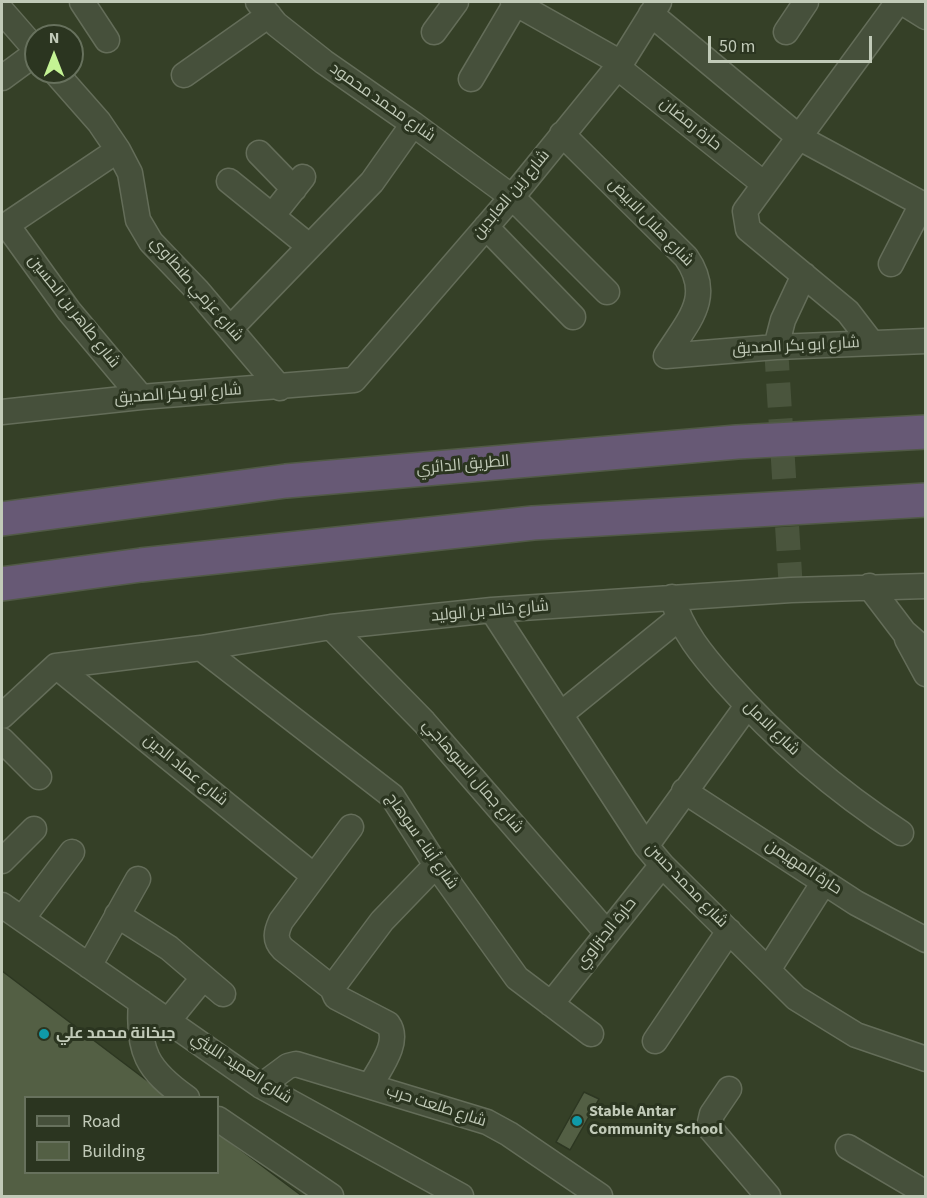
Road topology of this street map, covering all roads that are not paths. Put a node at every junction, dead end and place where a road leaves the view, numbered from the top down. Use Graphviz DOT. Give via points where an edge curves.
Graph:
graph roads {
  1 [pos="82,2"];
  2 [pos="456,2"];
  3 [pos="514,2"];
  4 [pos="806,2"];
  5 [pos="900,2"];
  6 [pos="263,8"];
  7 [pos="655,8"];
  8 [pos="2,11"];
  9 [pos="926,17"];
  10 [pos="434,32"];
  11 [pos="786,32"];
  12 [pos="24,38"];
  13 [pos="107,40"];
  14 [pos="24,61"];
  15 [pos="618,65"];
  16 [pos="184,75"];
  17 [pos="2,78"];
  18 [pos="471,79"];
  19 [pos="66,84"];
  20 [pos="413,124"];
  21 [pos="562,134"];
  22 [pos="800,138"];
  23 [pos="118,150"];
  24 [pos="259,153"];
  25 [pos="229,181"];
  26 [pos="764,184"];
  27 [pos="512,197"];
  28 [pos="924,205"];
  29 [pos="272,216"];
  30 [pos="4,227"];
  31 [pos="486,227"];
  32 [pos="305,250"];
  33 [pos="891,264"];
  34 [pos="804,275"];
  35 [pos="607,292"];
  36 [pos="573,317"];
  37 [pos="230,329"];
  38 [pos="926,341"];
  39 [pos="871,342"];
  40 [pos="776,347"];
  41 [pos="666,356"];
  42 [pos="354,380"];
  43 [pos="280,388"];
  44 [pos="141,397"];
  45 [pos="2,412"];
  46 [pos="926,432"];
  47 [pos="926,500"];
  48 [pos="2,519"];
  49 [pos="2,584"];
  50 [pos="869,586"];
  51 [pos="926,586"];
  52 [pos="675,608"];
  53 [pos="492,610"];
  54 [pos="331,627"];
  55 [pos="904,632"];
  56 [pos="201,648"];
  57 [pos="926,651"];
  58 [pos="56,666"];
  59 [pos="926,674"];
  60 [pos="747,706"];
  61 [pos="561,714"];
  62 [pos="2,716"];
  63 [pos="2,740"];
  64 [pos="39,777"];
  65 [pos="684,791"];
  66 [pos="351,827"];
  67 [pos="34,829"];
  68 [pos="901,833"];
  69 [pos="646,846"];
  70 [pos="72,852"];
  71 [pos="2,861"];
  72 [pos="436,865"];
  73 [pos="662,865"];
  74 [pos="314,876"];
  75 [pos="138,879"];
  76 [pos="824,882"];
  77 [pos="2,905"];
  78 [pos="117,915"];
  79 [pos="22,919"];
  80 [pos="729,931"];
  81 [pos="607,933"];
  82 [pos="926,940"];
  83 [pos="89,966"];
  84 [pos="768,970"];
  85 [pos="203,978"];
  86 [pos="332,988"];
  87 [pos="223,994"];
  88 [pos="141,1002"];
  89 [pos="551,1004"];
  90 [pos="168,1021"];
  91 [pos="591,1034"];
  92 [pos="655,1041"];
  93 [pos="926,1059"];
  94 [pos="261,1086"];
  95 [pos="370,1086"];
  96 [pos="729,1089"];
  97 [pos="184,1096"];
  98 [pos="219,1120"];
  99 [pos="848,1147"];
  100 [pos="926,1193"];
  101 [pos="331,1197"];
  102 [pos="460,1197"];
  103 [pos="600,1197"];
  104 [pos="768,1197"];
  1 -- 13 [label="street"];
  2 -- 10 [label="street"];
  3 -- 15 [label="street, حارة رمضان"];
  3 -- 18 [label="street"];
  4 -- 11 [label="street"];
  5 -- 9 [label="street"];
  5 -- 22 [label="street"];
  6 -- 16 [label="street"];
  6 -- 20 [label="street, شارع محمد محمود" via="324,62"];
  7 -- 15 [label="street, شارع زين العابدين"];
  7 -- 22 [label="street"];
  8 -- 12 [label="street"];
  14 -- 17 [label="street"];
  15 -- 21 [label="street, شارع زين العابدين"];
  15 -- 26 [label="street, حارة رمضان"];
  19 -- 23 [label="street, شارع عزمي طنطاوي"];
  20 -- 27 [label="street, شارع محمد محمود"];
  20 -- 32 [label="street" via="372,182"];
  21 -- 27 [label="street, شارع زين العابدين"];
  21 -- 41 [label="street, شارع هلال الابيض" via="696,272 700,291 697,305"];
  22 -- 26 [label="street"];
  22 -- 28 [label="street"];
  23 -- 30 [label="street"];
  23 -- 37 [label="street, شارع عزمي طنطاوي" via="130,173 138,220 151,242"];
  24 -- 29 [label="street" via="298,183"];
  25 -- 29 [label="street"];
  26 -- 34 [label="street" via="745,212 748,229"];
  27 -- 31 [label="street, شارع زين العابدين"];
  27 -- 35 [label="street, شارع محمد محمود"];
  28 -- 33 [label="street"];
  29 -- 32 [label="street"];
  30 -- 44 [label="street, شارع طاهر بن الحسين"];
  31 -- 36 [label="street"];
  31 -- 42 [label="street, شارع زين العابدين"];
  32 -- 37 [label="street"];
  34 -- 39 [label="street" via="848,312"];
  34 -- 40 [label="street" via="783,320"];
  37 -- 43 [label="street, شارع عزمي طنطاوي"];
  38 -- 39 [label="street, شارع ابو بكر الصديق"];
  39 -- 40 [label="street, شارع ابو بكر الصديق"];
  40 -- 41 [label="street, شارع ابو بكر الصديق"];
  42 -- 43 [label="street, شارع ابو بكر الصديق"];
  43 -- 44 [label="street, شارع ابو بكر الصديق"];
  44 -- 45 [label="street, شارع ابو بكر الصديق"];
  46 -- 48 [label="highway, الطريق الدائري" via="737,442 286,481"];
  47 -- 49 [label="highway" via="521,524 163,562"];
  50 -- 51 [label="street, شارع خالد بن الوليد"];
  50 -- 52 [label="street, شارع خالد بن الوليد"];
  50 -- 55 [label="street"];
  52 -- 53 [label="street, شارع خالد بن الوليد"];
  52 -- 60 [label="street, شارع الامل" via="704,656"];
  52 -- 61 [label="street"];
  53 -- 54 [label="street, شارع خالد بن الوليد"];
  53 -- 61 [label="street, شارع محمد حسن"];
  54 -- 56 [label="street, شارع خالد بن الوليد"];
  54 -- 81 [label="street, شارع جمال السوهاجي" via="424,722"];
  55 -- 57 [label="street"];
  55 -- 59 [label="street"];
  56 -- 58 [label="street, شارع خالد بن الوليد"];
  56 -- 72 [label="street, شارع أبناء سوهاج" via="392,796"];
  58 -- 62 [label="street"];
  58 -- 74 [label="street, شارع عماد الدين"];
  60 -- 65 [label="street"];
  60 -- 68 [label="street, شارع الامل" via="813,769"];
  61 -- 69 [label="street, شارع محمد حسن"];
  63 -- 64 [label="street"];
  65 -- 69 [label="street"];
  65 -- 76 [label="street, حارة المهيمن"];
  66 -- 74 [label="street"];
  67 -- 71 [label="street"];
  69 -- 73 [label="street, شارع محمد حسن"];
  70 -- 79 [label="street"];
  72 -- 86 [label="street" via="382,921"];
  72 -- 89 [label="street, شارع أبناء سوهاج" via="518,978"];
  73 -- 80 [label="street, شارع محمد حسن"];
  73 -- 81 [label="street, حارة الجنزاوي"];
  74 -- 86 [label="street" via="281,921 276,931 277,943"];
  75 -- 78 [label="street"];
  76 -- 82 [label="street, حارة المهيمن"];
  76 -- 84 [label="street"];
  77 -- 79 [label="street, شارع العميد الليثي"];
  78 -- 83 [label="street"];
  78 -- 85 [label="street" via="169,948"];
  79 -- 83 [label="street, شارع العميد الليثي"];
  80 -- 84 [label="street, شارع محمد حسن"];
  80 -- 92 [label="street"];
  81 -- 89 [label="street, حارة الجنزاوي"];
  83 -- 88 [label="street, شارع العميد الليثي"];
  84 -- 93 [label="street, شارع محمد حسن" via="796,998 856,1035"];
  85 -- 87 [label="street"];
  85 -- 90 [label="street"];
  86 -- 95 [label="street" via="336,997 388,1024 392,1030 391,1044"];
  88 -- 90 [label="street, شارع العميد الليثي"];
  88 -- 97 [label="street" via="139,1032 147,1060 166,1084"];
  89 -- 91 [label="street, شارع أبناء سوهاج"];
  90 -- 94 [label="street, شارع العميد الليثي"];
  94 -- 95 [label="street, شارع طلعت حرب" via="296,1064"];
  94 -- 102 [label="street, شارع العميد الليثي"];
  95 -- 103 [label="street, شارع طلعت حرب" via="487,1122"];
  96 -- 104 [label="street" via="712,1114 709,1127"];
  98 -- 101 [label="street"];
  99 -- 100 [label="street"];
}
